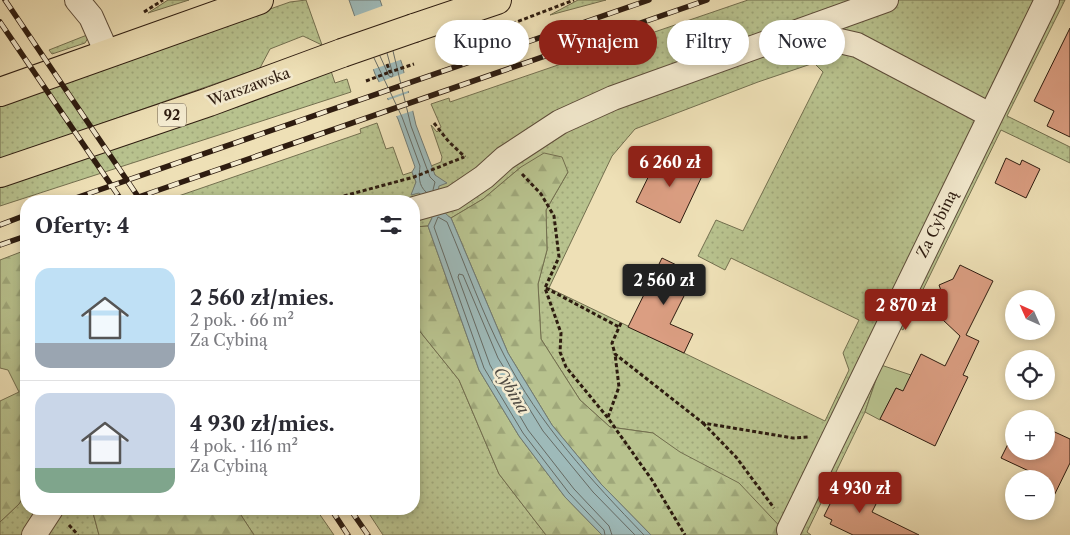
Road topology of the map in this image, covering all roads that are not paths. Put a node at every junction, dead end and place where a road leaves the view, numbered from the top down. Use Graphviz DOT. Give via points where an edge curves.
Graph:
graph roads {
  1 [pos="77,0"];
  2 [pos="259,0"];
  3 [pos="497,0"];
  4 [pos="886,0"];
  5 [pos="1047,0"];
  6 [pos="832,20"];
  7 [pos="845,42"];
  8 [pos="759,46"];
  9 [pos="107,53"];
  10 [pos="0,92"];
  11 [pos="990,116"];
  12 [pos="0,173"];
  13 [pos="420,207"];
  14 [pos="47,515"];
  15 [pos="788,530"];
  16 [pos="34,535"];
  1 -- 9 [label="street" via="91,17"];
  2 -- 9 [label="main road"];
  3 -- 12 [label="main road, Warszawska / 92, bridge"];
  4 -- 6 [label="street"];
  5 -- 11 [label="street, Za Cybiną"];
  7 -- 11 [label="street" via="857,45"];
  8 -- 13 [label="street" via="613,98 560,122 453,198"];
  9 -- 10 [label="main road"];
  11 -- 15 [label="street, Za Cybiną"];
  14 -- 16 [label="street"];
}
